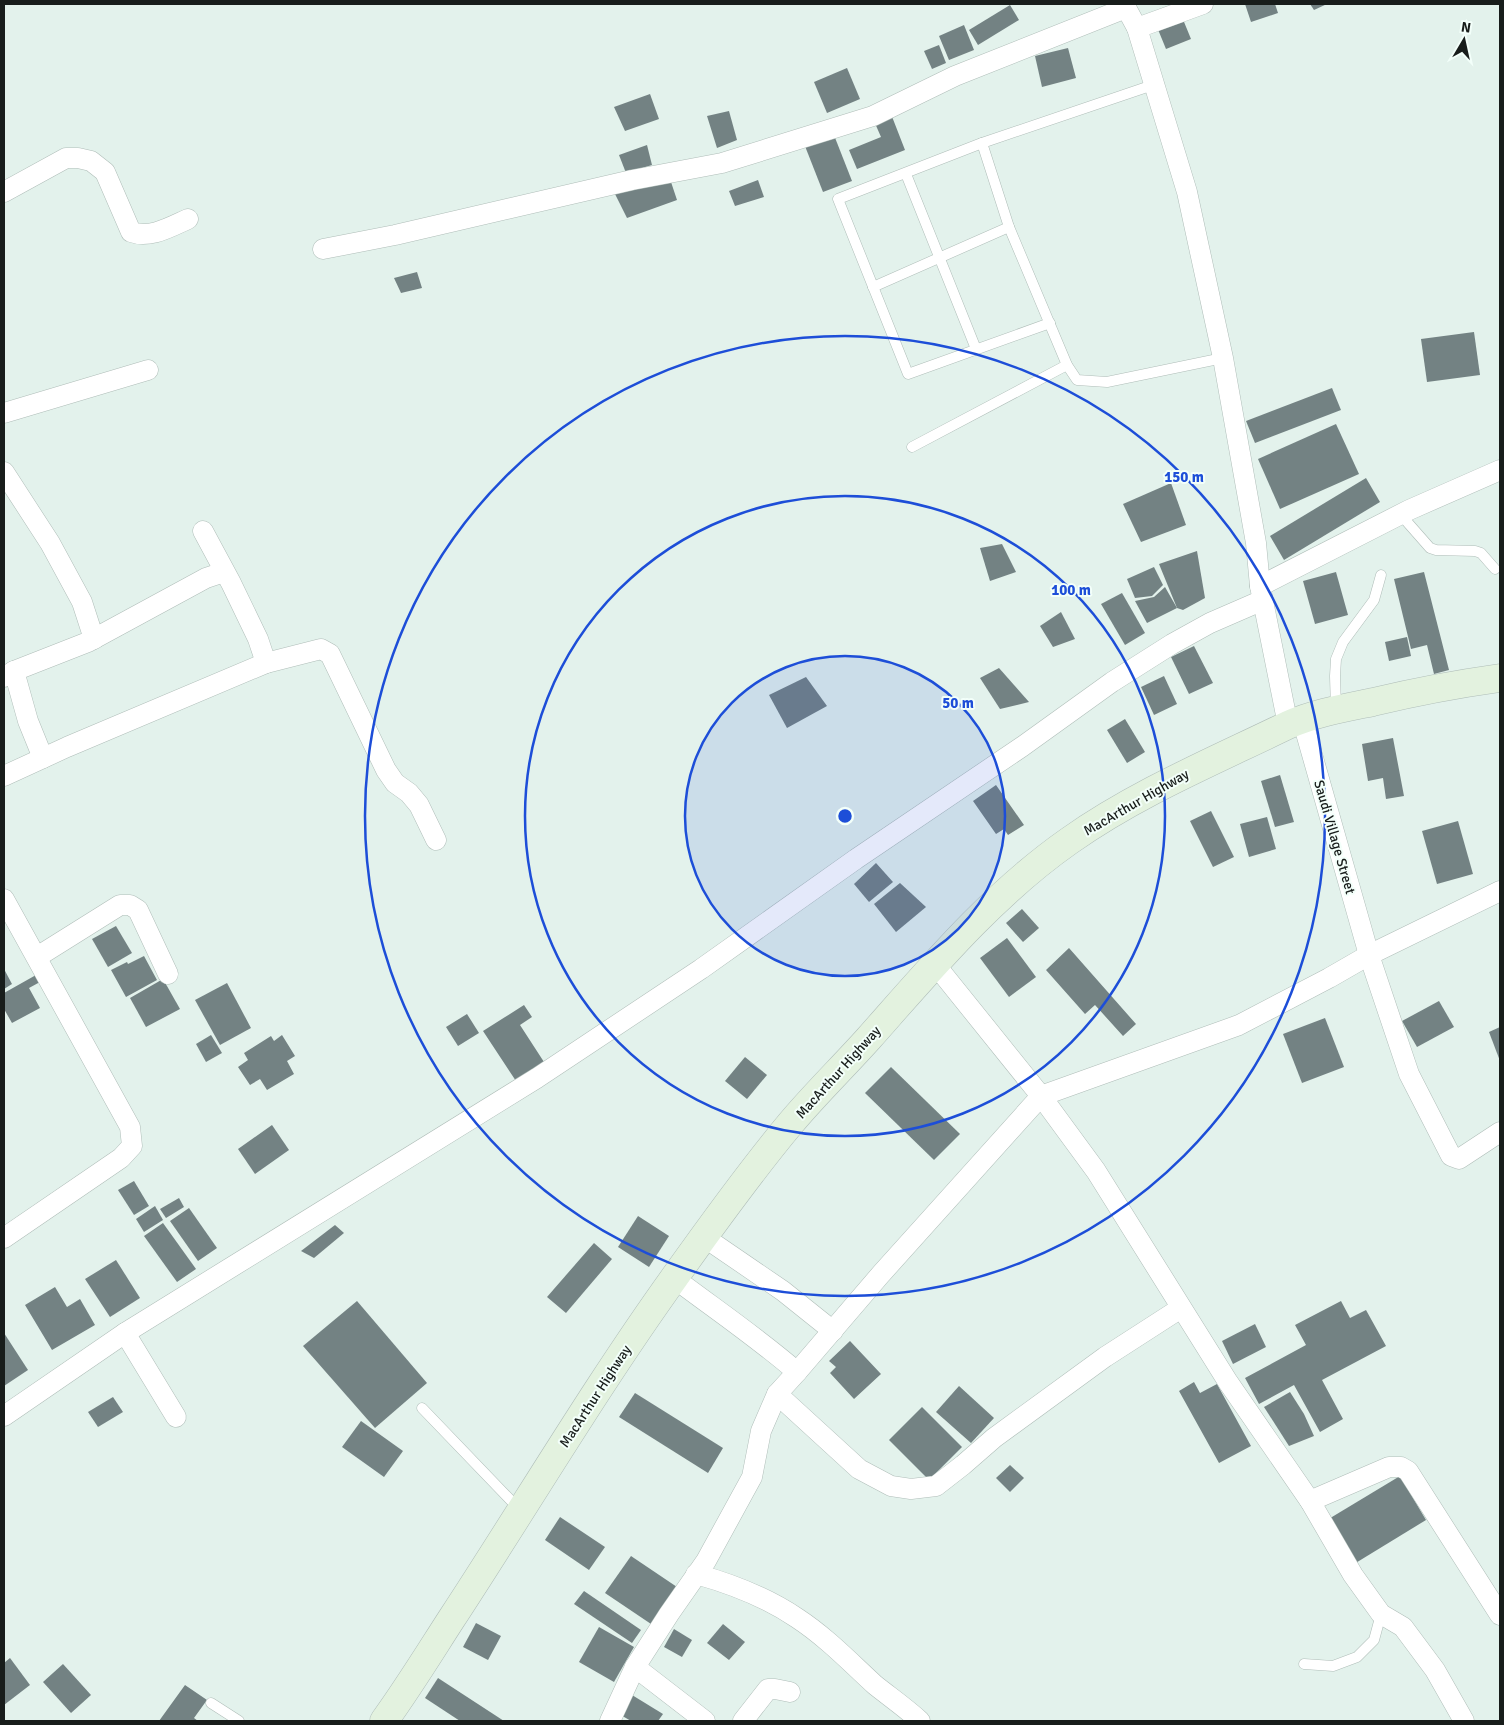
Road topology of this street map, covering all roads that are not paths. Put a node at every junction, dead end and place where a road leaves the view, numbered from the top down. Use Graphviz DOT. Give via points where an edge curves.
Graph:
graph roads {
  1 [pos="1203,4"];
  2 [pos="1125,6"];
  3 [pos="1137,28"];
  4 [pos="1153,84"];
  5 [pos="982,143"];
  6 [pos="906,174"];
  7 [pos="4,192"];
  8 [pos="188,219"];
  9 [pos="1009,226"];
  10 [pos="322,249"];
  11 [pos="939,257"];
  12 [pos="873,287"];
  13 [pos="1050,322"];
  14 [pos="976,349"];
  15 [pos="1223,358"];
  16 [pos="1067,365"];
  17 [pos="148,370"];
  18 [pos="4,413"];
  19 [pos="912,447"];
  20 [pos="1500,470"];
  21 [pos="4,472"];
  22 [pos="1401,515"];
  23 [pos="203,530"];
  24 [pos="1495,569"];
  25 [pos="224,572"];
  26 [pos="1381,575"];
  27 [pos="1262,593"];
  28 [pos="94,639"];
  29 [pos="266,663"];
  30 [pos="9,674"];
  31 [pos="1500,678"];
  32 [pos="1336,710"];
  33 [pos="1295,722"];
  34 [pos="44,758"];
  35 [pos="4,776"];
  36 [pos="436,840"];
  37 [pos="1500,891"];
  38 [pos="4,899"];
  39 [pos="1369,955"];
  40 [pos="37,957"];
  41 [pos="934,963"];
  42 [pos="168,974"];
  43 [pos="1040,1096"];
  44 [pos="1500,1132"];
  45 [pos="704,1237"];
  46 [pos="4,1238"];
  47 [pos="674,1278"];
  48 [pos="1181,1308"];
  49 [pos="833,1331"];
  50 [pos="125,1333"];
  51 [pos="796,1372"];
  52 [pos="777,1394"];
  53 [pos="422,1408"];
  54 [pos="4,1416"];
  55 [pos="176,1417"];
  56 [pos="1310,1501"];
  57 [pos="521,1510"];
  58 [pos="696,1574"];
  59 [pos="1381,1614"];
  60 [pos="1500,1615"];
  61 [pos="1304,1664"];
  62 [pos="635,1667"];
  63 [pos="790,1692"];
  64 [pos="211,1703"];
  65 [pos="239,1721"];
  66 [pos="384,1721"];
  67 [pos="610,1721"];
  68 [pos="706,1721"];
  69 [pos="743,1721"];
  70 [pos="920,1721"];
  71 [pos="1464,1721"];
  1 -- 3 [label="street"];
  2 -- 3 [label="street, Saudi Village Street"];
  2 -- 10 [label="street" via="955,76 873,116 722,163"];
  3 -- 4 [label="street, Saudi Village Street"];
  4 -- 5 [label="lane"];
  4 -- 15 [label="street, Saudi Village Street" via="1187,192"];
  5 -- 6 [label="lane"];
  5 -- 9 [label="lane"];
  6 -- 11 [label="lane"];
  6 -- 12 [label="lane" via="838,200"];
  7 -- 8 [label="street" via="66,158 78,158 91,161 105,172 130,232 139,235 160,231"];
  9 -- 11 [label="lane"];
  9 -- 13 [label="lane"];
  11 -- 12 [label="lane"];
  11 -- 14 [label="lane"];
  12 -- 14 [label="lane" via="908,374"];
  13 -- 14 [label="lane"];
  13 -- 16 [label="lane"];
  15 -- 16 [label="lane" via="1107,382 1077,380"];
  15 -- 27 [label="street, Saudi Village Street"];
  16 -- 19 [label="lane"];
  17 -- 18 [label="street"];
  20 -- 22 [label="street"];
  21 -- 28 [label="street" via="50,543 82,602"];
  22 -- 24 [label="lane" via="1430,548 1475,551 1481,553"];
  22 -- 27 [label="street"];
  23 -- 25 [label="street"];
  25 -- 28 [label="street" via="206,578"];
  25 -- 29 [label="street" via="258,639"];
  26 -- 32 [label="lane" via="1374,600 1343,642 1336,658"];
  27 -- 33 [label="street, Saudi Village Street"];
  27 -- 50 [label="street" via="1112,682 701,969 554,1067"];
  28 -- 30 [label="street"];
  29 -- 34 [label="street"];
  29 -- 36 [label="street" via="321,649 330,654 386,770 419,805"];
  30 -- 34 [label="street"];
  31 -- 32 [label="main road, MacArthur Highway" via="1455,684"];
  32 -- 33 [label="main road, MacArthur Highway"];
  33 -- 39 [label="street, Saudi Village Street"];
  33 -- 41 [label="main road, MacArthur Highway" via="1135,800 1071,840 996,902"];
  34 -- 35 [label="street"];
  37 -- 39 [label="street"];
  38 -- 40 [label="street"];
  39 -- 43 [label="street" via="1239,1025"];
  39 -- 44 [label="street, Saudi Village Street" via="1409,1074 1451,1156 1458,1159"];
  40 -- 42 [label="street" via="120,906 130,904 138,910"];
  40 -- 46 [label="street" via="130,1127 132,1146 121,1158"];
  41 -- 43 [label="street"];
  41 -- 45 [label="main road, MacArthur Highway" via="791,1122"];
  43 -- 48 [label="street" via="1096,1171"];
  43 -- 49 [label="street"];
  45 -- 47 [label="main road, MacArthur Highway"];
  45 -- 49 [label="street" via="783,1291"];
  47 -- 51 [label="street"];
  47 -- 57 [label="main road, MacArthur Highway"];
  48 -- 52 [label="street" via="1105,1357 994,1438 936,1486 891,1486 859,1469"];
  48 -- 56 [label="street"];
  49 -- 51 [label="street"];
  50 -- 54 [label="street"];
  50 -- 55 [label="street"];
  51 -- 52 [label="street"];
  52 -- 58 [label="street" via="761,1431 752,1477"];
  53 -- 57 [label="lane"];
  56 -- 59 [label="street" via="1353,1575"];
  56 -- 60 [label="street" via="1389,1467 1408,1471"];
  57 -- 66 [label="main road, MacArthur Highway"];
  58 -- 62 [label="street"];
  58 -- 70 [label="street" via="751,1592 797,1617"];
  59 -- 61 [label="lane" via="1374,1640 1357,1657 1333,1666"];
  59 -- 71 [label="street" via="1403,1627 1435,1670"];
  62 -- 67 [label="street"];
  62 -- 68 [label="street"];
  63 -- 69 [label="street" via="768,1689"];
  64 -- 65 [label="lane"];
}
